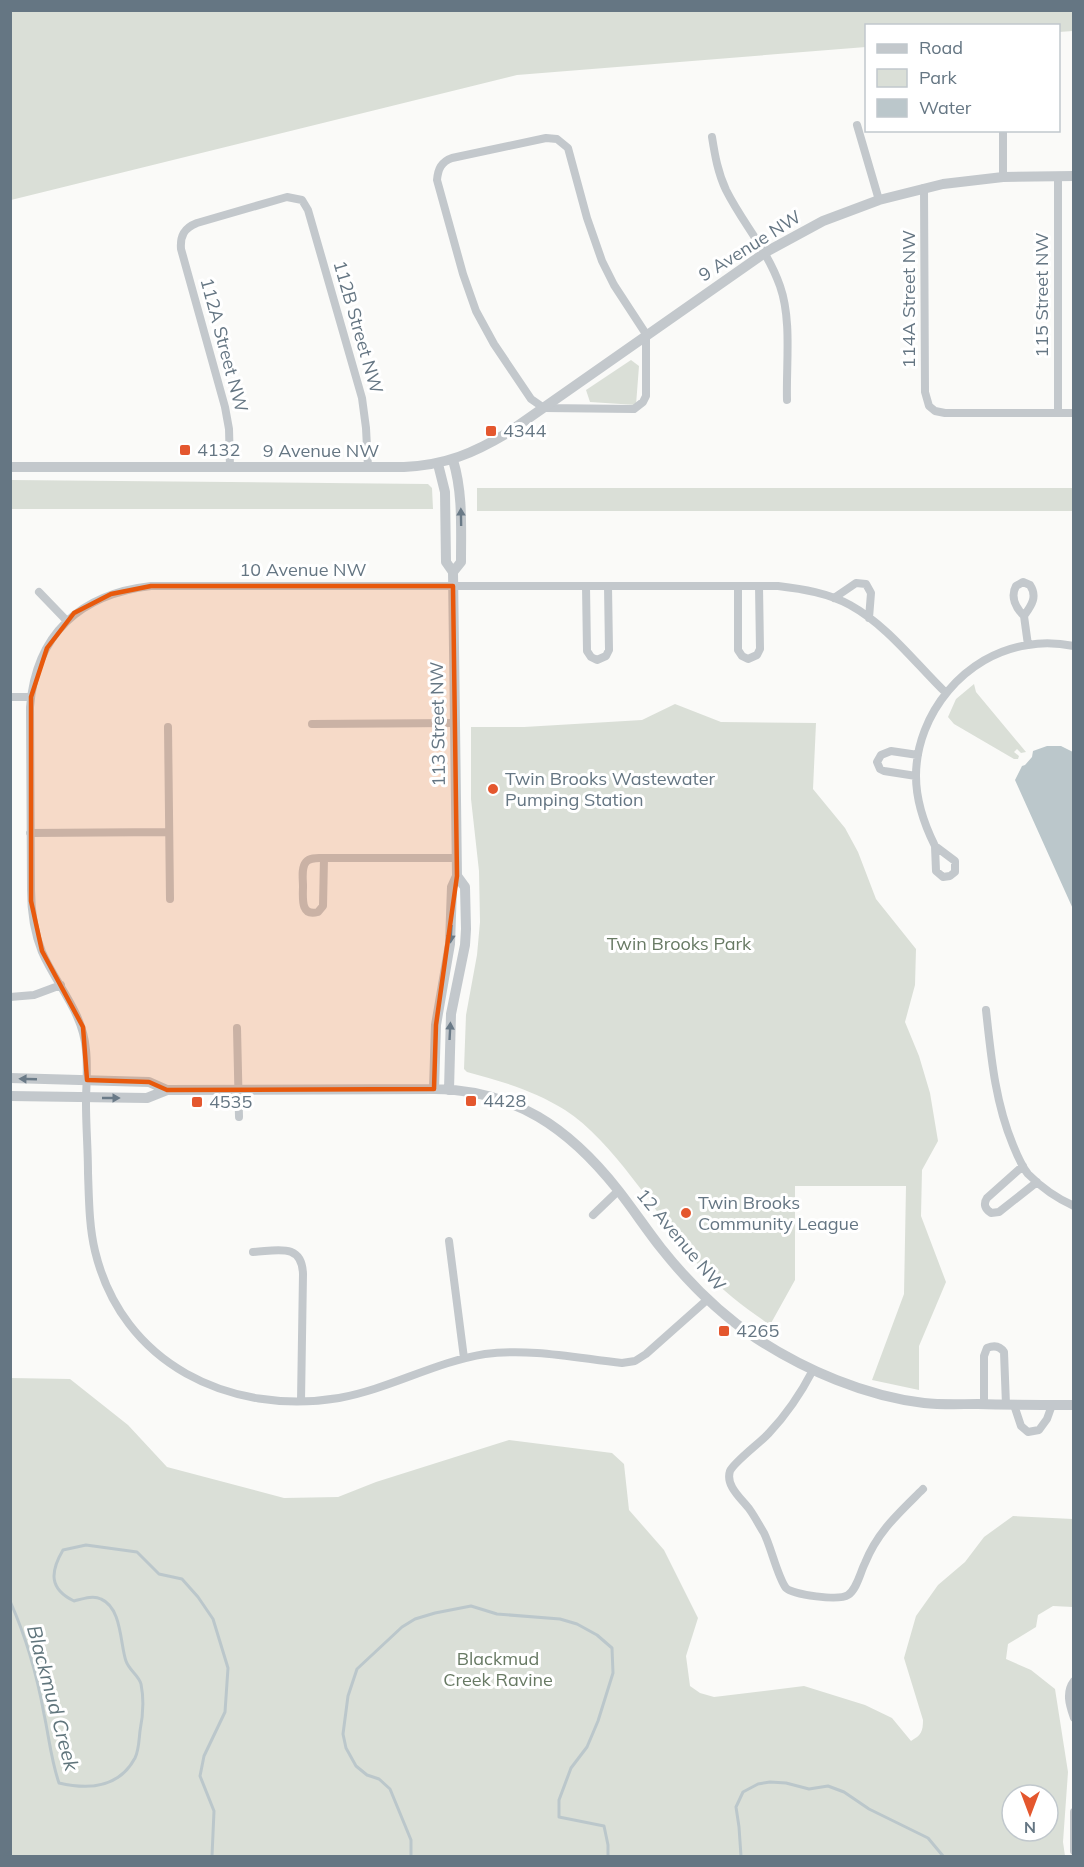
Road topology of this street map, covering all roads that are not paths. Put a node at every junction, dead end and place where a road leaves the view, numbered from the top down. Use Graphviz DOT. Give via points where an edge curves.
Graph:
graph roads {
  1 [pos="857,125"];
  2 [pos="1003,132"];
  3 [pos="712,137"];
  4 [pos="1058,176"];
  5 [pos="1074,176"];
  6 [pos="1003,177"];
  7 [pos="924,188"];
  8 [pos="302,200"];
  9 [pos="879,200"];
  10 [pos="766,252"];
  11 [pos="646,334"];
  12 [pos="787,400"];
  13 [pos="544,408"];
  14 [pos="1059,413"];
  15 [pos="1074,413"];
  16 [pos="453,460"];
  17 [pos="438,464"];
  18 [pos="10,467"];
  19 [pos="230,467"];
  20 [pos="368,467"];
  21 [pos="453,572"];
  22 [pos="453,586"];
  23 [pos="586,586"];
  24 [pos="608,586"];
  25 [pos="738,586"];
  26 [pos="759,586"];
  27 [pos="39,591"];
  28 [pos="834,598"];
  29 [pos="1024,616"];
  30 [pos="869,618"];
  31 [pos="66,620"];
  32 [pos="1028,645"];
  33 [pos="1074,645"];
  34 [pos="946,693"];
  35 [pos="10,696"];
  36 [pos="31,697"];
  37 [pos="454,723"];
  38 [pos="312,724"];
  39 [pos="168,727"];
  40 [pos="918,754"];
  41 [pos="916,776"];
  42 [pos="30,832"];
  43 [pos="169,832"];
  44 [pos="935,846"];
  45 [pos="324,858"];
  46 [pos="456,858"];
  47 [pos="457,876"];
  48 [pos="170,898"];
  49 [pos="61,985"];
  50 [pos="10,997"];
  51 [pos="986,1010"];
  52 [pos="237,1028"];
  53 [pos="10,1078"];
  54 [pos="87,1080"];
  55 [pos="434,1089"];
  56 [pos="166,1090"];
  57 [pos="238,1090"];
  58 [pos="449,1090"];
  59 [pos="10,1096"];
  60 [pos="86,1098"];
  61 [pos="238,1117"];
  62 [pos="1023,1166"];
  63 [pos="1037,1182"];
  64 [pos="618,1191"];
  65 [pos="1074,1206"];
  66 [pos="593,1215"];
  67 [pos="449,1241"];
  68 [pos="253,1252"];
  69 [pos="708,1299"];
  70 [pos="464,1358"];
  71 [pos="813,1370"];
  72 [pos="301,1401"];
  73 [pos="984,1404"];
  74 [pos="1010,1405"];
  75 [pos="1052,1405"];
  76 [pos="1074,1405"];
  77 [pos="923,1489"];
  78 [pos="1072,1683"];
  79 [pos="1074,1718"];
  80 [pos="1074,1812"];
  81 [pos="1074,1851"];
  1 -- 9 [label="street"];
  2 -- 6 [label="street"];
  3 -- 10 [label="street" via="726,189"];
  4 -- 5 [label="street, 9 Avenue NW"];
  4 -- 6 [label="street, 9 Avenue NW"];
  4 -- 14 [label="street, 115 Street NW"];
  6 -- 7 [label="street, 9 Avenue NW"];
  7 -- 9 [label="street, 9 Avenue NW"];
  7 -- 14 [label="street, 114A Street NW" via="925,392 930,408 945,413"];
  8 -- 19 [label="street, 112A Street NW" via="282,197 197,223 183,233 181,249 225,407"];
  8 -- 20 [label="street, 112B Street NW" via="362,398"];
  9 -- 10 [label="street, 9 Avenue NW" via="823,221"];
  10 -- 11 [label="street, 9 Avenue NW"];
  10 -- 12 [label="street" via="786,309"];
  11 -- 13 [label="street, 9 Avenue NW"];
  11 -- 13 [label="street" via="646,396 639,406"];
  11 -- 13 [label="street" via="602,261 571,154 561,141 546,138 443,163 437,180 476,311 531,399"];
  13 -- 16 [label="street, 9 Avenue NW" via="494,441"];
  14 -- 15 [label="street"];
  16 -- 17 [label="street, 9 Avenue NW"];
  21 -- 16 [label="street, 113 Street NW, one-way" via="461,562 460,494"];
  17 -- 20 [label="street, 9 Avenue NW"];
  17 -- 21 [label="street, 113 Street NW" via="445,492 446,562"];
  18 -- 19 [label="street, 9 Avenue NW"];
  19 -- 20 [label="street, 9 Avenue NW"];
  21 -- 22 [label="street, 113 Street NW"];
  22 -- 23 [label="street, 10 Avenue NW"];
  22 -- 31 [label="street, 10 Avenue NW" via="151,586 111,594"];
  22 -- 37 [label="street, 113 Street NW"];
  23 -- 24 [label="street, 10 Avenue NW"];
  23 -- 24 [label="street" via="587,651 597,660 609,650"];
  24 -- 25 [label="street, 10 Avenue NW"];
  25 -- 26 [label="street, 10 Avenue NW"];
  25 -- 26 [label="street" via="738,650 748,659 757,655 760,648"];
  26 -- 28 [label="street, 10 Avenue NW" via="792,588"];
  27 -- 31 [label="street"];
  28 -- 30 [label="street, 10 Avenue NW"];
  28 -- 30 [label="street" via="856,583 866,584 870,590"];
  29 -- 32 [label="street"];
  30 -- 34 [label="street, 10 Avenue NW"];
  31 -- 36 [label="street" via="41,661"];
  32 -- 33 [label="street"];
  32 -- 34 [label="street" via="978,664"];
  34 -- 40 [label="street" via="928,722"];
  35 -- 36 [label="street"];
  36 -- 42 [label="street"];
  37 -- 38 [label="street"];
  37 -- 46 [label="street, 113 Street NW"];
  39 -- 43 [label="street"];
  40 -- 41 [label="street"];
  40 -- 41 [label="street" via="886,752 877,762 884,771"];
  41 -- 44 [label="street" via="922,816"];
  42 -- 43 [label="street"];
  42 -- 49 [label="street" via="34,927"];
  43 -- 48 [label="street"];
  45 -- 45 [label="street" via="311,859 303,868 303,904 310,914 323,906"];
  45 -- 46 [label="street"];
  46 -- 47 [label="street, 113 Street NW"];
  47 -- 55 [label="street, 113 Street NW, one-way" via="452,887 450,944 436,1025"];
  58 -- 47 [label="street, 113 Street NW, one-way" via="451,1014 466,929 465,887"];
  49 -- 50 [label="street" via="34,995"];
  49 -- 54 [label="street" via="82,1028"];
  51 -- 62 [label="street" via="999,1105"];
  52 -- 57 [label="street"];
  54 -- 53 [label="street, 12 Avenue NW, one-way"];
  54 -- 56 [label="street, 12 Avenue NW" via="149,1082"];
  54 -- 60 [label="street"];
  55 -- 57 [label="street, 12 Avenue NW"];
  55 -- 58 [label="street, 12 Avenue NW"];
  56 -- 57 [label="street, 12 Avenue NW"];
  60 -- 56 [label="street, 12 Avenue NW, one-way" via="147,1098"];
  57 -- 61 [label="street"];
  58 -- 64 [label="street, 12 Avenue NW" via="497,1099 539,1117 565,1134"];
  59 -- 60 [label="street, 12 Avenue NW"];
  60 -- 72 [label="street" via="92,1236 104,1279 123,1314 164,1359 211,1387 243,1397"];
  62 -- 63 [label="street"];
  62 -- 63 [label="street" via="987,1198 986,1209 999,1212"];
  63 -- 65 [label="street"];
  64 -- 66 [label="street, 12 Avenue NW"];
  64 -- 69 [label="street, 12 Avenue NW" via="661,1248"];
  67 -- 70 [label="street"];
  68 -- 72 [label="street" via="290,1251 302,1260"];
  69 -- 70 [label="street" via="646,1354 628,1362 525,1352"];
  69 -- 71 [label="street, 12 Avenue NW" via="756,1338"];
  70 -- 72 [label="street" via="357,1394"];
  71 -- 73 [label="street, 12 Avenue NW" via="875,1394 900,1399"];
  71 -- 77 [label="street" via="782,1419 733,1467 729,1478 766,1537 785,1586 801,1594 837,1598 849,1594 882,1530"];
  73 -- 74 [label="street, 12 Avenue NW"];
  73 -- 74 [label="street" via="984,1356 987,1348 994,1346 1004,1352"];
  74 -- 75 [label="street, 12 Avenue NW"];
  74 -- 75 [label="street" via="1028,1432 1039,1431"];
  75 -- 76 [label="street, 12 Avenue NW"];
  78 -- 79 [label="street" via="1068,1695"];
  80 -- 81 [label="street"];
}
